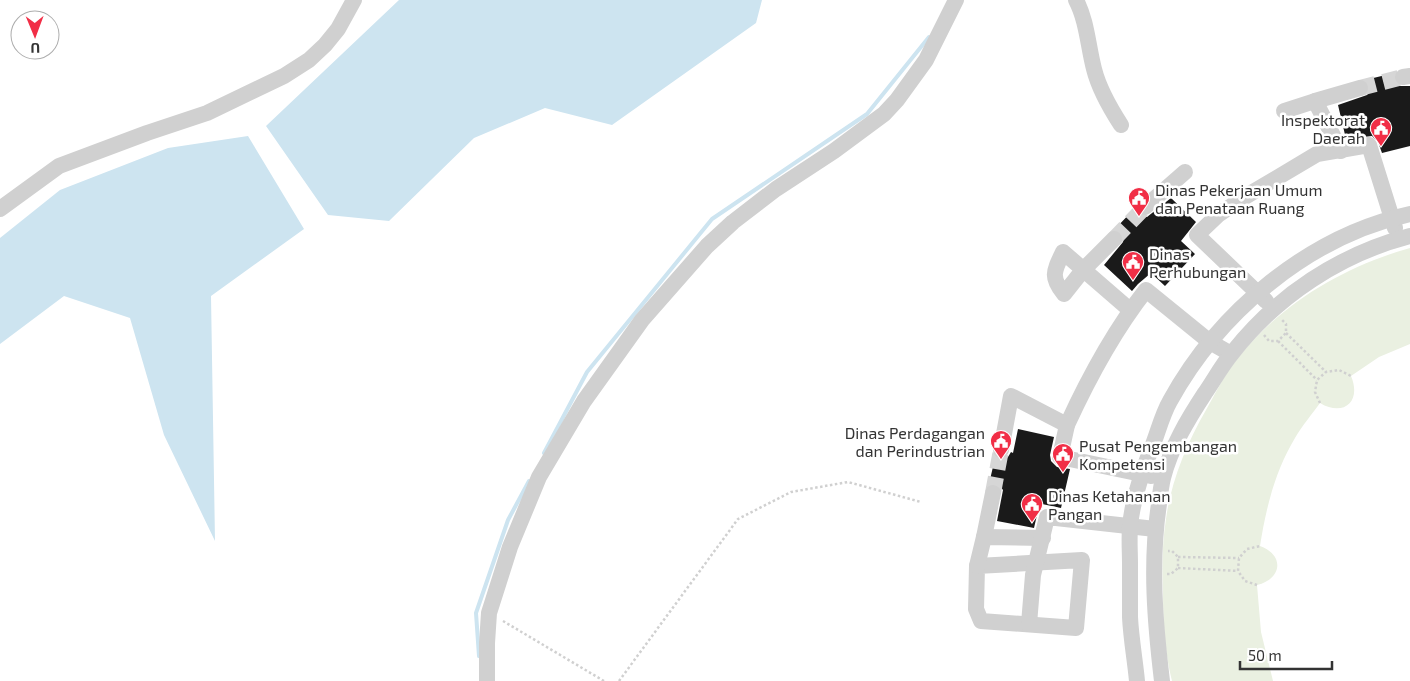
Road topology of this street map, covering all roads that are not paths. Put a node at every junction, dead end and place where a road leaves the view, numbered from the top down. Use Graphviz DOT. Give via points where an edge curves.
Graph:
graph roads {
  1 [pos="354,0"];
  2 [pos="956,0"];
  3 [pos="1076,0"];
  4 [pos="1360,88"];
  5 [pos="1314,101"];
  6 [pos="1284,111"];
  7 [pos="1121,125"];
  8 [pos="1341,150"];
  9 [pos="1185,172"];
  10 [pos="1145,207"];
  11 [pos="0,209"];
  12 [pos="1410,214"];
  13 [pos="1392,218"];
  14 [pos="1404,238"];
  15 [pos="1114,239"];
  16 [pos="1258,293"];
  17 [pos="1274,309"];
  18 [pos="1130,310"];
  19 [pos="1210,342"];
  20 [pos="1231,354"];
  21 [pos="1067,425"];
  22 [pos="1001,450"];
  23 [pos="1141,474"];
  24 [pos="1163,477"];
  25 [pos="993,493"];
  26 [pos="1130,526"];
  27 [pos="1155,529"];
  28 [pos="984,537"];
  29 [pos="1042,538"];
  30 [pos="1036,562"];
  31 [pos="977,566"];
  32 [pos="1029,624"];
  33 [pos="487,681"];
  34 [pos="1137,681"];
  35 [pos="1162,681"];
  1 -- 11 [label="street" via="325,45 284,76 207,113 60,166"];
  2 -- 33 [label="street" via="926,60 898,100 863,130 776,189 707,246 642,320 584,401 539,477 510,547 489,613"];
  3 -- 7 [label="street" via="1094,70"];
  4 -- 5 [label="street"];
  5 -- 6 [label="street"];
  5 -- 8 [label="street"];
  8 -- 13 [label="street" via="1369,144"];
  8 -- 16 [label="street" via="1317,154 1288,171 1218,215 1197,236"];
  9 -- 10 [label="street"];
  12 -- 13 [label="street"];
  13 -- 14 [label="street"];
  13 -- 16 [label="street" via="1332,242"];
  14 -- 17 [label="street" via="1339,264 1291,293"];
  15 -- 18 [label="street" via="1083,270"];
  16 -- 17 [label="street"];
  16 -- 19 [label="street"];
  17 -- 20 [label="street"];
  18 -- 19 [label="street" via="1146,290"];
  18 -- 21 [label="street" via="1086,383"];
  19 -- 20 [label="street"];
  19 -- 23 [label="street" via="1170,402"];
  20 -- 24 [label="street" via="1186,423"];
  21 -- 22 [label="street" via="1011,396"];
  21 -- 23 [label="street" via="1060,457"];
  23 -- 24 [label="street"];
  23 -- 26 [label="street"];
  24 -- 27 [label="street"];
  25 -- 28 [label="street"];
  26 -- 27 [label="street"];
  26 -- 29 [label="street" via="1047,517"];
  26 -- 34 [label="street" via="1130,618"];
  27 -- 35 [label="street" via="1153,582"];
  28 -- 29 [label="street"];
  28 -- 31 [label="street"];
  29 -- 30 [label="street"];
  30 -- 31 [label="street"];
  30 -- 32 [label="street"];
  30 -- 32 [label="street" via="1082,560 1076,628"];
  31 -- 32 [label="street" via="976,609 981,621"];
}
